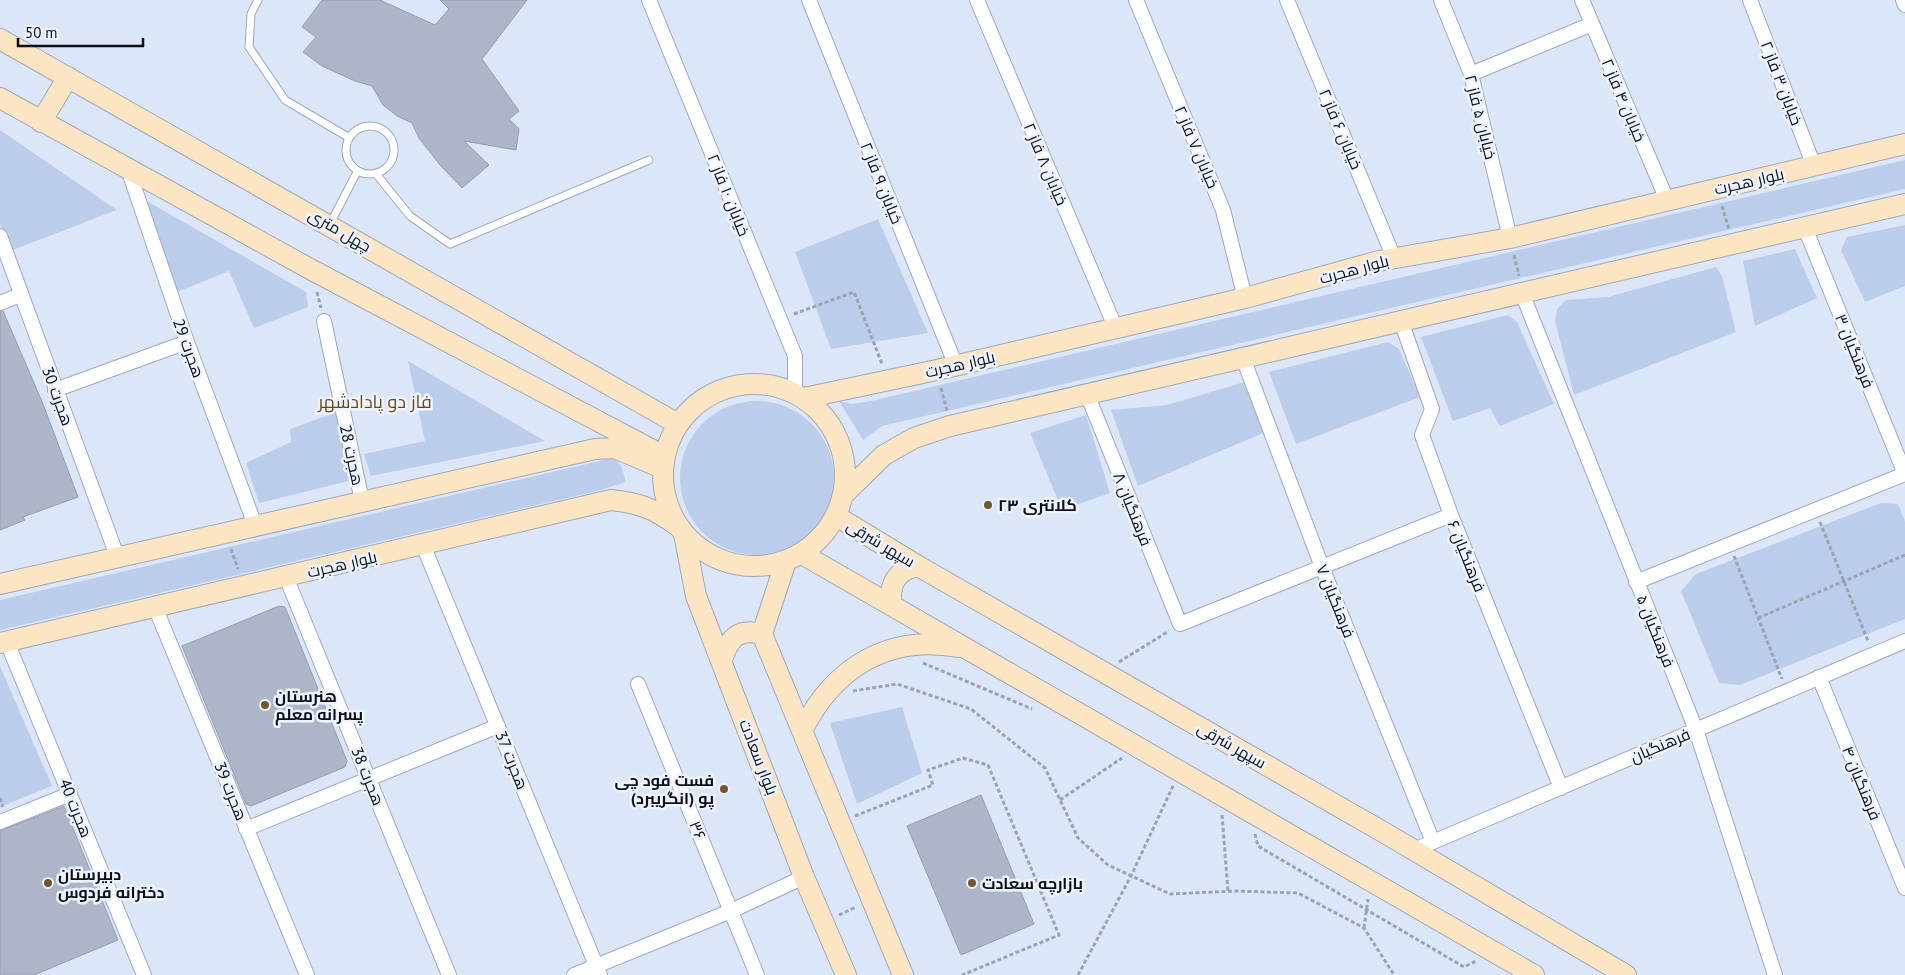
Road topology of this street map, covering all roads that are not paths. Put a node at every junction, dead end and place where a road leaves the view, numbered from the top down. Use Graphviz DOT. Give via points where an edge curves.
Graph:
graph roads {
  1 [pos="258,0"];
  2 [pos="649,0"];
  3 [pos="809,0"];
  4 [pos="977,0"];
  5 [pos="1136,0"];
  6 [pos="1287,0"];
  7 [pos="1441,0"];
  8 [pos="1582,0"];
  9 [pos="1750,0"];
  10 [pos="1903,0"];
  11 [pos="1905,5"];
  12 [pos="1592,24"];
  13 [pos="0,39"];
  14 [pos="1470,74"];
  15 [pos="68,77"];
  16 [pos="0,98"];
  17 [pos="41,122"];
  18 [pos="348,137"];
  19 [pos="1905,144"];
  20 [pos="649,160"];
  21 [pos="1814,166"];
  22 [pos="128,169"];
  23 [pos="357,172"];
  24 [pos="376,175"];
  25 [pos="1667,200"];
  26 [pos="1905,204"];
  27 [pos="330,224"];
  28 [pos="1805,228"];
  29 [pos="0,236"];
  30 [pos="1510,238"];
  31 [pos="1394,258"];
  32 [pos="1522,293"];
  33 [pos="20,295"];
  34 [pos="1245,298"];
  35 [pos="0,303"];
  36 [pos="324,321"];
  37 [pos="1400,321"];
  38 [pos="1116,328"];
  39 [pos="186,342"];
  40 [pos="1243,358"];
  41 [pos="946,368"];
  42 [pos="55,390"];
  43 [pos="1087,394"];
  44 [pos="800,396"];
  45 [pos="678,424"];
  46 [pos="663,462"];
  47 [pos="1905,474"];
  48 [pos="844,494"];
  49 [pos="362,501"];
  50 [pos="1451,515"];
  51 [pos="836,516"];
  52 [pos="254,525"];
  53 [pos="681,530"];
  54 [pos="424,545"];
  55 [pos="117,556"];
  56 [pos="794,557"];
  57 [pos="918,566"];
  58 [pos="1322,567"];
  59 [pos="286,577"];
  60 [pos="1636,582"];
  61 [pos="0,584"];
  62 [pos="892,606"];
  63 [pos="155,607"];
  64 [pos="762,634"];
  65 [pos="1905,641"];
  66 [pos="4,642"];
  67 [pos="966,649"];
  68 [pos="722,660"];
  69 [pos="1819,677"];
  70 [pos="638,684"];
  71 [pos="498,726"];
  72 [pos="802,729"];
  73 [pos="1696,730"];
  74 [pos="369,779"];
  75 [pos="1561,788"];
  76 [pos="70,794"];
  77 [pos="0,822"];
  78 [pos="246,829"];
  79 [pos="1433,842"];
  80 [pos="1414,850"];
  81 [pos="804,877"];
  82 [pos="1905,888"];
  83 [pos="731,911"];
  84 [pos="598,970"];
  85 [pos="144,975"];
  86 [pos="306,975"];
  87 [pos="450,975"];
  88 [pos="574,975"];
  89 [pos="758,975"];
  90 [pos="846,975"];
  91 [pos="903,975"];
  92 [pos="1534,975"];
  93 [pos="1626,975"];
  94 [pos="1775,975"];
  1 -- 18 [label="lane" via="251,14 249,46 285,100"];
  2 -- 44 [label="street, خیابان ۱۰ فاز ۲" via="794,356"];
  3 -- 41 [label="street, خیابان ۹ فاز ۲"];
  4 -- 38 [label="street, خیابان ۸ فاز ۲"];
  5 -- 34 [label="street, خیابان ۷ فاز ۲" via="1223,210"];
  6 -- 31 [label="street, خیابان ۶ فاز ۲"];
  7 -- 14 [label="street, خیابان ۵ فاز ۲"];
  8 -- 12 [label="street, خیابان ۴ فاز ۲"];
  9 -- 21 [label="street, خیابان ۳ فاز ۲"];
  10 -- 11 [label="street"];
  12 -- 14 [label="street"];
  12 -- 25 [label="street, خیابان ۴ فاز ۲"];
  13 -- 15 [label="main road, چهل متری"];
  14 -- 30 [label="street, خیابان ۵ فاز ۲"];
  15 -- 17 [label="main road"];
  15 -- 27 [label="main road, چهل متری"];
  16 -- 17 [label="main road"];
  17 -- 22 [label="main road"];
  18 -- 23 [label="lane" via="345,156"];
  18 -- 24 [label="lane" via="363,125 383,128 395,143 392,163"];
  19 -- 21 [label="main road, بلوار هجرت"];
  20 -- 24 [label="lane" via="450,244 410,216"];
  21 -- 25 [label="main road, بلوار هجرت"];
  22 -- 39 [label="street, هجرت 29"];
  22 -- 46 [label="main road"];
  23 -- 24 [label="lane"];
  23 -- 27 [label="lane"];
  25 -- 30 [label="main road, بلوار هجرت"];
  26 -- 28 [label="main road"];
  27 -- 45 [label="main road, چهل متری"];
  28 -- 32 [label="main road"];
  28 -- 47 [label="street, فرهنگیان ۳"];
  29 -- 33 [label="street, هجرت 30"];
  30 -- 31 [label="main road, بلوار هجرت"];
  31 -- 34 [label="main road, بلوار هجرت"];
  32 -- 37 [label="main road"];
  32 -- 60 [label="street, فرهنگیان ۵"];
  33 -- 35 [label="street"];
  33 -- 42 [label="street, هجرت 30"];
  34 -- 38 [label="main road, بلوار هجرت"];
  36 -- 49 [label="street, هجرت 28"];
  37 -- 40 [label="main road"];
  37 -- 50 [label="street, فرهنگیان ۶" via="1432,409 1422,435"];
  38 -- 41 [label="main road, بلوار هجرت"];
  39 -- 42 [label="street"];
  39 -- 52 [label="street, هجرت 29"];
  40 -- 43 [label="main road"];
  40 -- 58 [label="street, فرهنگیان ۷"];
  41 -- 44 [label="main road, بلوار هجرت"];
  42 -- 55 [label="street, هجرت 30"];
  43 -- 48 [label="main road" via="950,426 914,438 884,455"];
  43 -- 58 [label="street, فرهنگیان ۸" via="1180,624"];
  44 -- 45 [label="main road" via="770,385 744,384 718,391 696,404"];
  44 -- 48 [label="main road" via="821,412 834,430 846,472"];
  45 -- 46 [label="main road"];
  46 -- 49 [label="main road" via="614,448 595,448"];
  46 -- 53 [label="main road" via="665,498"];
  47 -- 60 [label="street"];
  48 -- 51 [label="main road"];
  49 -- 52 [label="main road"];
  50 -- 58 [label="street"];
  50 -- 75 [label="street, فرهنگیان ۶"];
  51 -- 56 [label="main road" via="822,537"];
  51 -- 57 [label="main road, سپهر شرقی"];
  52 -- 55 [label="main road"];
  53 -- 54 [label="main road, بلوار هجرت" via="656,510 634,502 611,500"];
  53 -- 56 [label="main road, بلوار هجرت" via="701,550 735,564 764,567"];
  53 -- 68 [label="main road, بلوار سعادت" via="696,596"];
  54 -- 59 [label="main road, بلوار هجرت"];
  54 -- 71 [label="street, هجرت 37"];
  55 -- 61 [label="main road"];
  56 -- 62 [label="main road"];
  56 -- 64 [label="main road"];
  57 -- 62 [label="main road" via="907,568 895,579 890,595"];
  57 -- 80 [label="main road, سپهر شرقی"];
  58 -- 79 [label="street, فرهنگیان ۷"];
  59 -- 63 [label="main road, بلوار هجرت"];
  59 -- 74 [label="street, هجرت 38"];
  60 -- 73 [label="street, فرهنگیان ۵"];
  62 -- 67 [label="main road"];
  63 -- 66 [label="main road, بلوار هجرت"];
  63 -- 78 [label="street, هجرت 39"];
  64 -- 68 [label="main road" via="751,631 739,634 728,643"];
  64 -- 72 [label="main road"];
  65 -- 69 [label="street, فرهنگیان"];
  66 -- 76 [label="street, هجرت 40"];
  67 -- 72 [label="main road" via="936,644 900,647 859,663 825,692"];
  67 -- 92 [label="main road" via="1176,782 1373,882"];
  68 -- 81 [label="main road, بلوار سعادت"];
  69 -- 73 [label="street, فرهنگیان"];
  69 -- 82 [label="street, فرهنگیان ۴"];
  70 -- 83 [label="street, ۳۶"];
  71 -- 74 [label="street"];
  71 -- 84 [label="street, هجرت 37"];
  72 -- 91 [label="main road"];
  73 -- 75 [label="street, فرهنگیان"];
  73 -- 94 [label="street, فرهنگیان ۵"];
  74 -- 78 [label="street"];
  74 -- 87 [label="street, هجرت 38"];
  75 -- 79 [label="street, فرهنگیان"];
  76 -- 77 [label="street"];
  76 -- 85 [label="street, هجرت 40"];
  78 -- 86 [label="street, هجرت 39"];
  79 -- 80 [label="street, فرهنگیان"];
  80 -- 93 [label="main road, سپهر شرقی"];
  81 -- 83 [label="street"];
  81 -- 90 [label="main road, بلوار سعادت"];
  83 -- 84 [label="street"];
  83 -- 89 [label="street, ۳۶"];
  84 -- 88 [label="street"];
}
